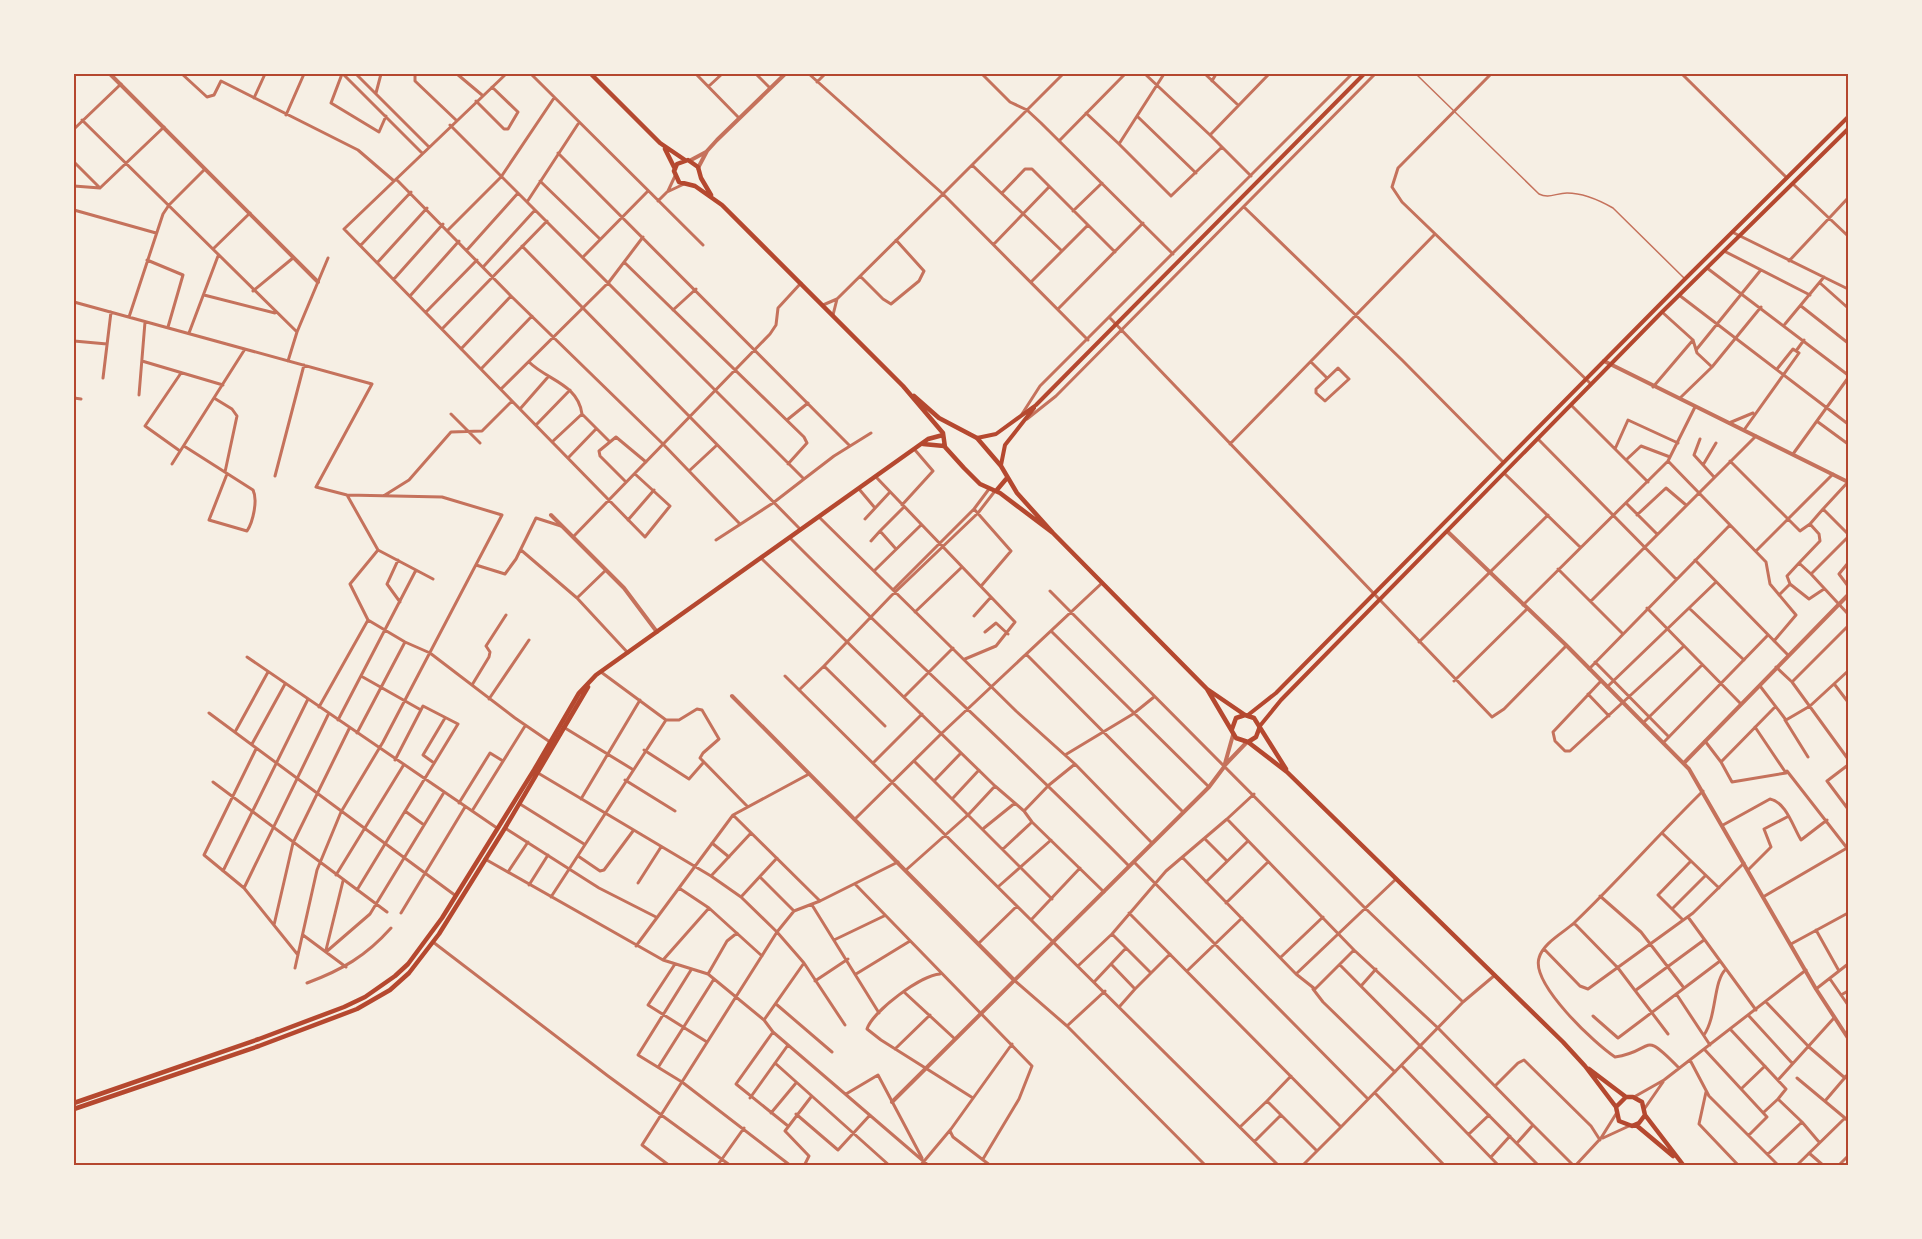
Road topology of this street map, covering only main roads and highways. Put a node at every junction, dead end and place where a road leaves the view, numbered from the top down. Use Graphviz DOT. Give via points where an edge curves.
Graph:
graph roads {
  1 [pos="591,74"];
  2 [pos="1364,74"];
  3 [pos="1848,117"];
  4 [pos="1848,129"];
  5 [pos="664,147"];
  6 [pos="688,160"];
  7 [pos="675,169"];
  8 [pos="699,170"];
  9 [pos="690,184"];
  10 [pos="711,195"];
  11 [pos="903,386"];
  12 [pos="1036,405"];
  13 [pos="954,425"];
  14 [pos="943,434"];
  15 [pos="977,438"];
  16 [pos="923,444"];
  17 [pos="945,447"];
  18 [pos="1001,466"];
  19 [pos="1007,478"];
  20 [pos="993,490"];
  21 [pos="1053,533"];
  22 [pos="598,674"];
  23 [pos="1208,689"];
  24 [pos="1246,715"];
  25 [pos="1259,728"];
  26 [pos="1233,733"];
  27 [pos="1248,742"];
  28 [pos="536,772"];
  29 [pos="1287,772"];
  30 [pos="1586,1066"];
  31 [pos="1626,1097"];
  32 [pos="74,1103"];
  33 [pos="1616,1107"];
  34 [pos="74,1109"];
  35 [pos="1645,1115"];
  36 [pos="1636,1125"];
  37 [pos="1678,1160"];
  38 [pos="1684,1166"];
  1 -- 5 [label="main road"];
  2 -- 12 [label="main road"];
  3 -- 24 [label="main road" via="1276,693"];
  4 -- 25 [label="main road" via="1662,312 1281,700"];
  5 -- 6 [label="main road"];
  5 -- 7 [label="main road"];
  6 -- 7 [label="main road"];
  6 -- 8 [label="main road"];
  7 -- 9 [label="main road" via="675,176"];
  8 -- 9 [label="main road" via="697,179"];
  8 -- 10 [label="main road"];
  9 -- 10 [label="main road"];
  10 -- 11 [label="main road"];
  11 -- 13 [label="main road" via="939,418"];
  11 -- 14 [label="main road"];
  12 -- 15 [label="main road" via="996,434"];
  12 -- 18 [label="main road" via="1005,444"];
  13 -- 14 [label="main road"];
  13 -- 15 [label="main road"];
  14 -- 16 [label="main road" via="932,436"];
  14 -- 17 [label="main road"];
  15 -- 18 [label="main road"];
  16 -- 17 [label="main road"];
  16 -- 22 [label="main road"];
  17 -- 20 [label="main road"];
  18 -- 19 [label="main road"];
  19 -- 20 [label="main road"];
  19 -- 21 [label="main road"];
  20 -- 21 [label="main road"];
  21 -- 23 [label="main road"];
  22 -- 28 [label="main road"];
  22 -- 28 [label="main road" via="579,693"];
  23 -- 24 [label="main road"];
  23 -- 26 [label="main road"];
  24 -- 25 [label="main road" via="1254,718"];
  24 -- 26 [label="main road" via="1233,722"];
  25 -- 27 [label="main road" via="1256,737"];
  25 -- 29 [label="main road"];
  26 -- 27 [label="main road" via="1239,741"];
  27 -- 29 [label="main road"];
  28 -- 32 [label="main road" via="456,896 408,964 395,976 365,997 259,1039"];
  28 -- 34 [label="main road" via="433,942 395,986 357,1009"];
  29 -- 30 [label="main road"];
  30 -- 31 [label="main road"];
  30 -- 33 [label="main road"];
  31 -- 33 [label="main road"];
  31 -- 35 [label="main road" via="1639,1100"];
  33 -- 36 [label="main road" via="1619,1121"];
  35 -- 36 [label="main road"];
  35 -- 37 [label="main road"];
  36 -- 37 [label="main road"];
  37 -- 38 [label="main road"];
}
